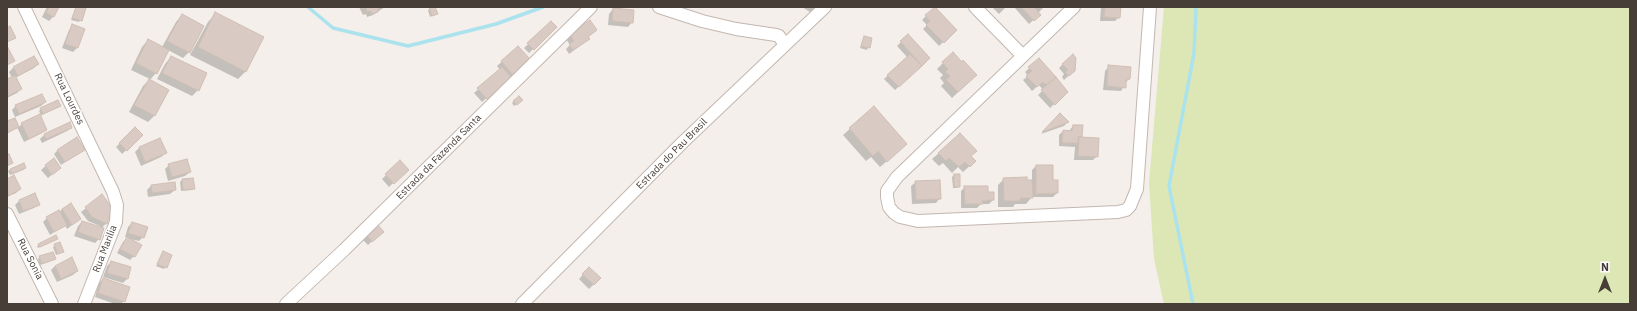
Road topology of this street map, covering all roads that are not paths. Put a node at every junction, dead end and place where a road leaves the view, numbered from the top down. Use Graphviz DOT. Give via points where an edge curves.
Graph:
graph roads {
  1 [pos="24,7"];
  2 [pos="591,7"];
  3 [pos="659,7"];
  4 [pos="825,7"];
  5 [pos="975,7"];
  6 [pos="1074,7"];
  7 [pos="1150,7"];
  8 [pos="785,45"];
  9 [pos="1022,55"];
  10 [pos="113,192"];
  11 [pos="7,214"];
  12 [pos="52,304"];
  13 [pos="84,304"];
  14 [pos="286,304"];
  15 [pos="522,304"];
  1 -- 10 [label="street, Rua Lourdes"];
  2 -- 14 [label="street, Estrada da Fazenda Santa"];
  3 -- 8 [label="street" via="716,25 776,35"];
  4 -- 8 [label="street, Estrada do Pau Brasil"];
  5 -- 9 [label="street"];
  6 -- 9 [label="street"];
  7 -- 9 [label="street" via="1137,189 1126,210 918,221 894,213 889,207 887,191 897,177"];
  8 -- 15 [label="street, Estrada do Pau Brasil"];
  10 -- 13 [label="street, Rua Marilia" via="117,205 116,222"];
  11 -- 12 [label="street, Rua Sonia"];
}
